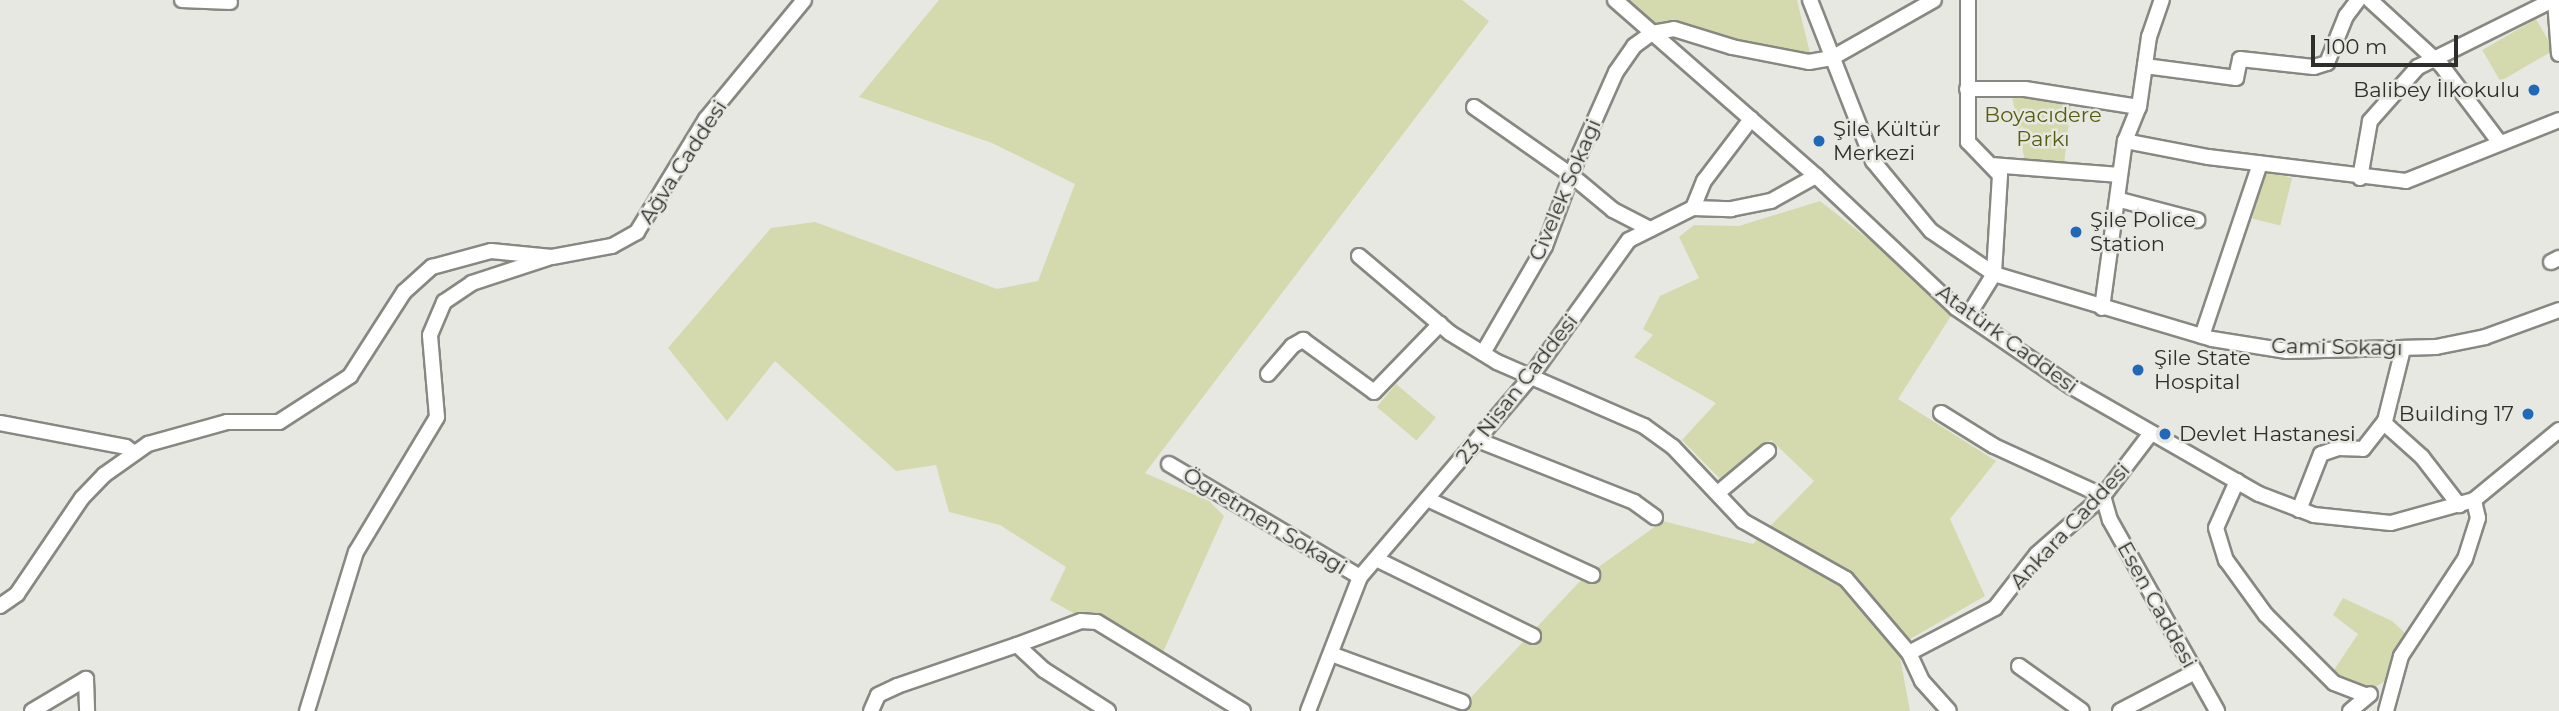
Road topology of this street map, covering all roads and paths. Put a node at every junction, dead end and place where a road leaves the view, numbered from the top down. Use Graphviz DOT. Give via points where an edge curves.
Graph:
graph roads {
  1 [pos="183,0"];
  2 [pos="804,0"];
  3 [pos="1615,0"];
  4 [pos="1810,0"];
  5 [pos="1934,0"];
  6 [pos="1968,0"];
  7 [pos="2162,0"];
  8 [pos="2358,0"];
  9 [pos="2370,0"];
  10 [pos="2554,0"];
  11 [pos="230,2"];
  12 [pos="2558,29"];
  13 [pos="1652,33"];
  14 [pos="2559,54"];
  15 [pos="1832,58"];
  16 [pos="2436,60"];
  17 [pos="2145,66"];
  18 [pos="1967,89"];
  19 [pos="1474,107"];
  20 [pos="2139,107"];
  21 [pos="1751,119"];
  22 [pos="2559,120"];
  23 [pos="2125,141"];
  24 [pos="2500,143"];
  25 [pos="2260,164"];
  26 [pos="1991,165"];
  27 [pos="1571,174"];
  28 [pos="2120,175"];
  29 [pos="1816,176"];
  30 [pos="2360,178"];
  31 [pos="2120,200"];
  32 [pos="1693,208"];
  33 [pos="2197,220"];
  34 [pos="1650,229"];
  35 [pos="1359,256"];
  36 [pos="552,257"];
  37 [pos="1994,274"];
  38 [pos="2102,308"];
  39 [pos="2559,310"];
  40 [pos="1968,316"];
  41 [pos="1440,324"];
  42 [pos="2202,336"];
  43 [pos="2403,349"];
  44 [pos="1483,353"];
  45 [pos="1268,374"];
  46 [pos="1530,379"];
  47 [pos="1941,413"];
  48 [pos="0,423"];
  49 [pos="2384,423"];
  50 [pos="2559,430"];
  51 [pos="2151,433"];
  52 [pos="1480,441"];
  53 [pos="1768,450"];
  54 [pos="134,453"];
  55 [pos="1169,464"];
  56 [pos="2237,481"];
  57 [pos="1719,492"];
  58 [pos="2103,496"];
  59 [pos="1427,499"];
  60 [pos="2474,500"];
  61 [pos="2459,505"];
  62 [pos="2299,510"];
  63 [pos="1655,517"];
  64 [pos="1376,559"];
  65 [pos="1592,575"];
  66 [pos="1360,577"];
  67 [pos="0,606"];
  68 [pos="1533,636"];
  69 [pos="1017,645"];
  70 [pos="1909,653"];
  71 [pos="1331,654"];
  72 [pos="2019,666"];
  73 [pos="2195,672"];
  74 [pos="2389,690"];
  75 [pos="2366,695"];
  76 [pos="1462,702"];
  77 [pos="2143,704"];
  78 [pos="871,709"];
  79 [pos="32,711"];
  80 [pos="87,711"];
  81 [pos="307,711"];
  82 [pos="1108,711"];
  83 [pos="1243,711"];
  84 [pos="1308,711"];
  85 [pos="1949,711"];
  86 [pos="2082,711"];
  87 [pos="2120,711"];
  88 [pos="2217,711"];
  89 [pos="2350,711"];
  90 [pos="2386,711"];
  1 -- 11 [label="street"];
  2 -- 36 [label="street, Ağva Caddesi" via="706,119 637,232 612,246"];
  3 -- 13 [label="street, Atatürk Caddesi"];
  4 -- 15 [label="street, Cami Sokağı"];
  5 -- 15 [label="street"];
  6 -- 18 [label="street"];
  7 -- 17 [label="street"];
  8 -- 17 [label="street" via="2346,16 2327,63 2314,67 2240,59 2236,78"];
  9 -- 16 [label="street"];
  10 -- 12 [label="street"];
  10 -- 16 [label="street"];
  12 -- 14 [label="street"];
  13 -- 15 [label="street" via="1674,29 1808,62"];
  13 -- 21 [label="street, Atatürk Caddesi"];
  13 -- 27 [label="street, Civelek Sokagi" via="1634,46 1616,72"];
  15 -- 37 [label="street, Cami Sokağı" via="1873,161 1931,231"];
  16 -- 24 [label="street"];
  16 -- 30 [label="street" via="2418,67 2370,121"];
  17 -- 20 [label="street"];
  18 -- 20 [label="street" via="2025,89"];
  18 -- 26 [label="street" via="1968,142"];
  19 -- 27 [label="street"];
  20 -- 23 [label="street"];
  21 -- 29 [label="street, Atatürk Caddesi"];
  21 -- 32 [label="street" via="1704,181"];
  22 -- 24 [label="street"];
  23 -- 25 [label="street"];
  23 -- 28 [label="street"];
  24 -- 30 [label="street" via="2406,181"];
  25 -- 30 [label="street"];
  25 -- 42 [label="street"];
  26 -- 28 [label="street"];
  26 -- 37 [label="street" via="2000,175"];
  27 -- 34 [label="street" via="1613,210"];
  27 -- 44 [label="street, Civelek Sokagi" via="1545,246"];
  28 -- 31 [label="street"];
  29 -- 32 [label="street, 23. Nisan Caddesi" via="1771,201 1731,209"];
  29 -- 40 [label="street, Atatürk Caddesi"];
  31 -- 33 [label="street"];
  31 -- 38 [label="street"];
  32 -- 34 [label="street, 23. Nisan Caddesi"];
  34 -- 46 [label="street, 23. Nisan Caddesi" via="1629,240"];
  35 -- 41 [label="street"];
  36 -- 54 [label="street, Ağva Caddesi" via="491,251 432,267 404,292 350,376 279,422 227,422 148,444"];
  36 -- 81 [label="street" via="472,283 444,302 430,335 437,417 356,552"];
  37 -- 38 [label="street, Cami Sokağı"];
  37 -- 40 [label="street"];
  38 -- 42 [label="street, Cami Sokağı"];
  39 -- 43 [label="street, Cami Sokağı" via="2486,337"];
  40 -- 51 [label="street, Atatürk Caddesi" via="2072,387"];
  41 -- 44 [label="street"];
  41 -- 45 [label="street" via="1374,392 1303,340 1292,345"];
  42 -- 43 [label="street, Cami Sokağı" via="2287,351"];
  43 -- 49 [label="street"];
  44 -- 46 [label="street"];
  46 -- 52 [label="street, 23. Nisan Caddesi"];
  46 -- 57 [label="street" via="1644,426"];
  47 -- 58 [label="street" via="1994,446"];
  48 -- 54 [label="street" via="126,447"];
  49 -- 61 [label="street" via="2423,457"];
  49 -- 62 [label="street" via="2363,449 2338,448 2321,454"];
  50 -- 60 [label="street"];
  51 -- 56 [label="street, Atatürk Caddesi"];
  51 -- 58 [label="street, Ankara Caddesi"];
  52 -- 59 [label="street, 23. Nisan Caddesi"];
  52 -- 63 [label="street" via="1634,502"];
  53 -- 57 [label="street"];
  54 -- 67 [label="street, Ağva Caddesi" via="82,498 17,594"];
  55 -- 66 [label="street, Ögretmen Sokagi"];
  56 -- 62 [label="street, Atatürk Caddesi"];
  56 -- 75 [label="street" via="2216,528 2225,560 2266,615 2334,683"];
  57 -- 70 [label="street" via="1743,521 1846,579"];
  58 -- 70 [label="street, Ankara Caddesi" via="2037,554 1995,608"];
  58 -- 73 [label="street, Esen Caddesi" via="2110,520"];
  59 -- 64 [label="street, 23. Nisan Caddesi"];
  59 -- 65 [label="street"];
  60 -- 61 [label="street, Atatürk Caddesi"];
  60 -- 74 [label="street" via="2478,518 2465,559 2400,656"];
  61 -- 62 [label="street, Atatürk Caddesi" via="2391,523 2364,523"];
  64 -- 66 [label="street, 23. Nisan Caddesi"];
  64 -- 68 [label="street"];
  66 -- 71 [label="street, 23. Nisan Caddesi"];
  69 -- 78 [label="street" via="897,686 878,695"];
  69 -- 82 [label="street" via="1044,670"];
  69 -- 83 [label="street" via="1081,621 1097,622"];
  70 -- 85 [label="street" via="1922,681"];
  71 -- 76 [label="street"];
  71 -- 84 [label="street, 23. Nisan Caddesi"];
  72 -- 86 [label="street"];
  73 -- 77 [label="street"];
  73 -- 88 [label="street, Esen Caddesi"];
  74 -- 75 [label="street"];
  74 -- 90 [label="street"];
  75 -- 89 [label="street"];
  77 -- 87 [label="street"];
  79 -- 80 [label="street" via="86,679"];
}
